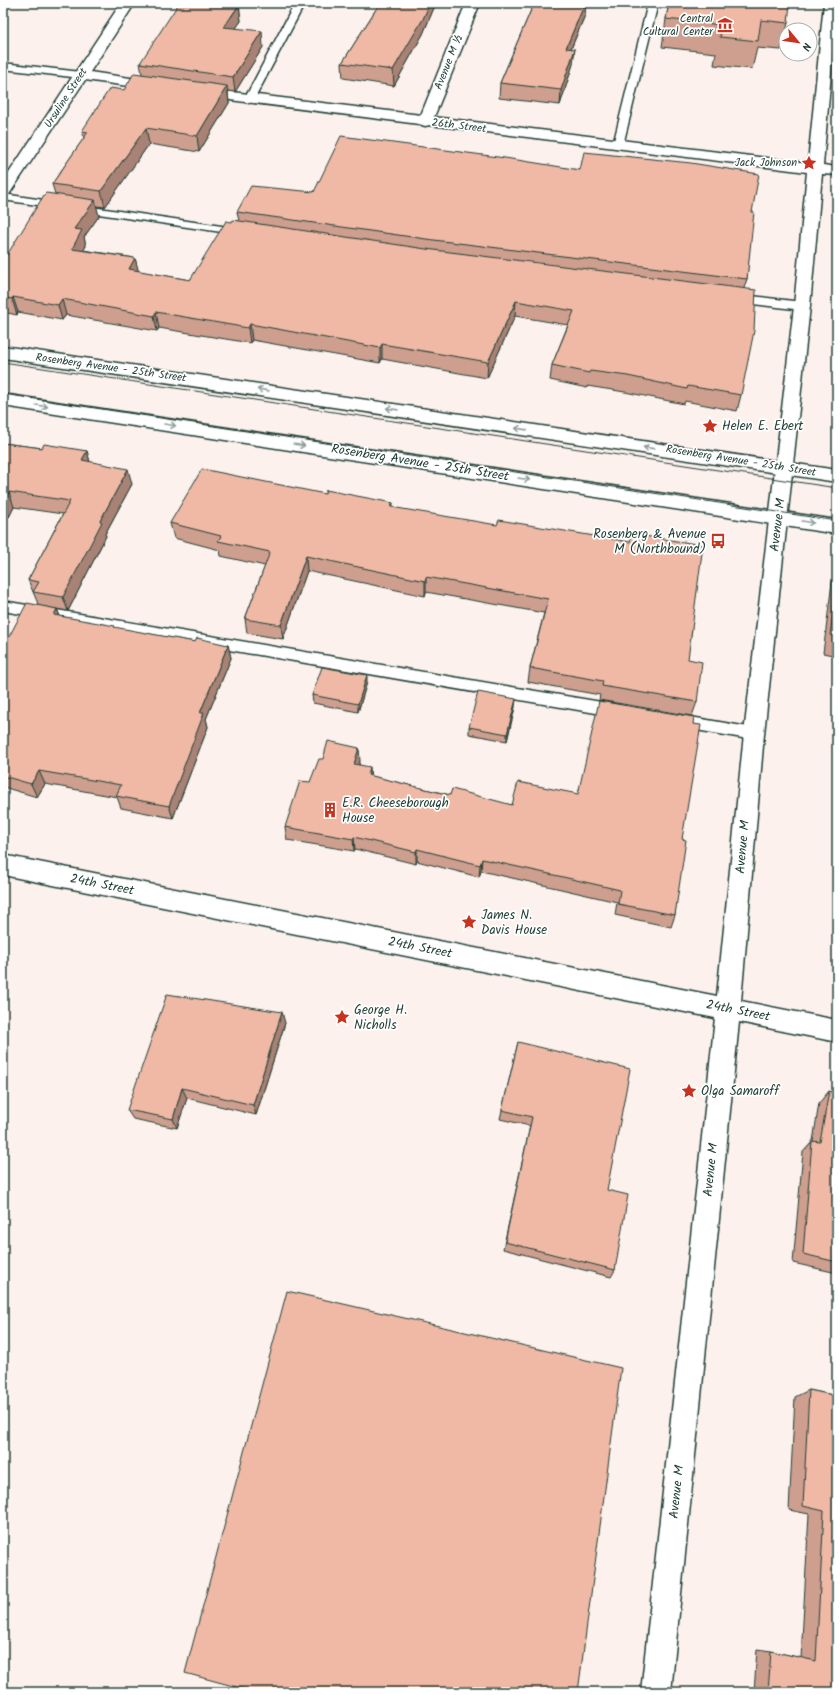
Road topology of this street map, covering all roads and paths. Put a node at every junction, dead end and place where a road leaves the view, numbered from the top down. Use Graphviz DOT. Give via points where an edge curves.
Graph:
graph roads {
  1 [pos="128,3"];
  2 [pos="300,3"];
  3 [pos="473,3"];
  4 [pos="653,3"];
  5 [pos="831,3"];
  6 [pos="3,66"];
  7 [pos="81,75"];
  8 [pos="171,88"];
  9 [pos="187,91"];
  10 [pos="249,100"];
  11 [pos="425,122"];
  12 [pos="618,145"];
  13 [pos="814,168"];
  14 [pos="837,171"];
  15 [pos="8,178"];
  16 [pos="3,193"];
  17 [pos="3,197"];
  18 [pos="254,234"];
  19 [pos="724,297"];
  20 [pos="802,306"];
  21 [pos="3,352"];
  22 [pos="3,400"];
  23 [pos="785,468"];
  24 [pos="837,476"];
  25 [pos="778,518"];
  26 [pos="837,527"];
  27 [pos="3,606"];
  28 [pos="629,713"];
  29 [pos="668,720"];
  30 [pos="754,734"];
  31 [pos="3,865"];
  32 [pos="728,1009"];
  33 [pos="837,1031"];
  34 [pos="656,1692"];
  1 -- 7 [label="street, Ursuline Street"];
  2 -- 10 [label="lane"];
  3 -- 11 [label="street, Avenue M ½"];
  4 -- 12 [label="lane"];
  5 -- 13 [label="street, Avenue M"];
  6 -- 7 [label="lane"];
  7 -- 8 [label="street"];
  7 -- 15 [label="street, Ursuline Street"];
  9 -- 10 [label="street, 26th Street"];
  10 -- 11 [label="street, 26th Street"];
  11 -- 12 [label="street, 26th Street"];
  12 -- 13 [label="street, 26th Street"];
  13 -- 14 [label="street, 26th Street"];
  13 -- 20 [label="street, Avenue M"];
  15 -- 16 [label="street, Ursuline Street"];
  17 -- 18 [label="lane"];
  19 -- 20 [label="lane"];
  20 -- 23 [label="street, Avenue M"];
  23 -- 21 [label="street, Rosenberg Avenue - 25th Street, one-way"];
  22 -- 25 [label="street, Rosenberg Avenue - 25th Street, one-way"];
  23 -- 24 [label="street, Rosenberg Avenue - 25th Street"];
  23 -- 25 [label="street, Avenue M"];
  25 -- 26 [label="street, Rosenberg Avenue - 25th Street, one-way"];
  25 -- 30 [label="street, Avenue M"];
  27 -- 28 [label="lane"];
  29 -- 30 [label="lane"];
  30 -- 32 [label="street, Avenue M"];
  31 -- 32 [label="street, 24th Street"];
  32 -- 33 [label="street, 24th Street"];
  32 -- 34 [label="street, Avenue M"];
}
